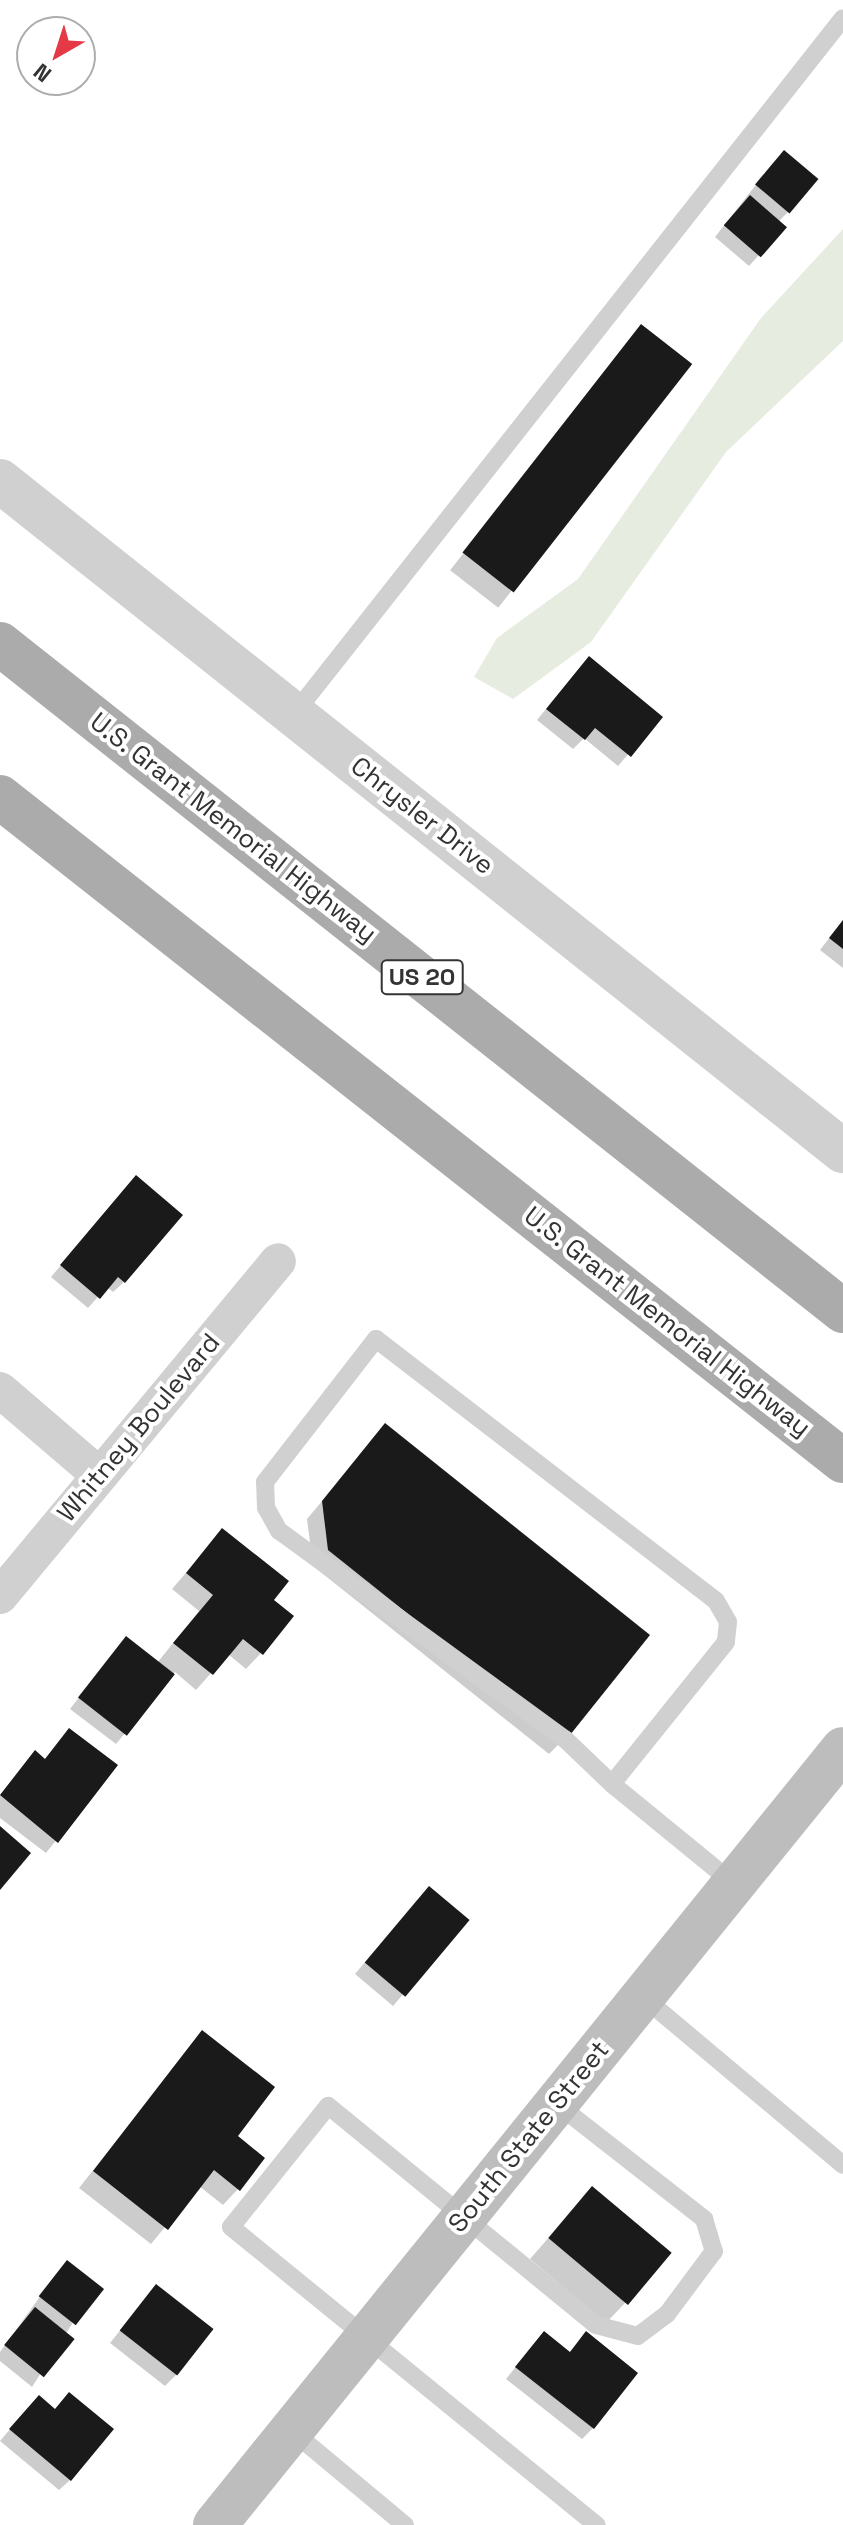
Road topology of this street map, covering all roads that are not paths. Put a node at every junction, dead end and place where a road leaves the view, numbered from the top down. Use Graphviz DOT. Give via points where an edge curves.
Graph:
graph roads {
  1 [pos="843,18"];
  2 [pos="0,481"];
  3 [pos="0,644"];
  4 [pos="294,714"];
  5 [pos="0,797"];
  6 [pos="843,1151"];
  7 [pos="278,1261"];
  8 [pos="843,1311"];
  9 [pos="0,1390"];
  10 [pos="843,1461"];
  11 [pos="99,1475"];
  12 [pos="0,1596"];
  13 [pos="843,1749"];
  14 [pos="612,1784"];
  15 [pos="734,1884"];
  16 [pos="643,1997"];
  17 [pos="557,2104"];
  18 [pos="843,2165"];
  19 [pos="466,2216"];
  20 [pos="368,2337"];
  21 [pos="292,2431"];
  22 [pos="215,2525"];
  23 [pos="405,2525"];
  24 [pos="597,2525"];
  1 -- 4 [label="lane"];
  2 -- 4 [label="street, Chrysler Drive"];
  3 -- 8 [label="main road, U.S. Grant Memorial Highway / US 20"];
  4 -- 6 [label="street, Chrysler Drive"];
  5 -- 10 [label="main road, U.S. Grant Memorial Highway"];
  7 -- 11 [label="street, Whitney Boulevard"];
  9 -- 11 [label="street"];
  11 -- 12 [label="street, Whitney Boulevard"];
  13 -- 15 [label="main road, South State Street"];
  14 -- 14 [label="lane" via="726,1642 728,1622 716,1601 376,1339 265,1482 272,1519 279,1531 566,1740"];
  14 -- 15 [label="lane"];
  15 -- 16 [label="main road, South State Street"];
  16 -- 17 [label="main road, South State Street"];
  16 -- 18 [label="lane"];
  17 -- 19 [label="main road, South State Street"];
  17 -- 19 [label="lane" via="704,2219 714,2251 667,2314 638,2336 596,2325"];
  19 -- 20 [label="main road, South State Street"];
  19 -- 20 [label="lane" via="328,2106 318,2118 231,2227"];
  20 -- 21 [label="main road, South State Street"];
  20 -- 24 [label="lane"];
  21 -- 22 [label="main road, South State Street"];
  21 -- 23 [label="lane"];
}
